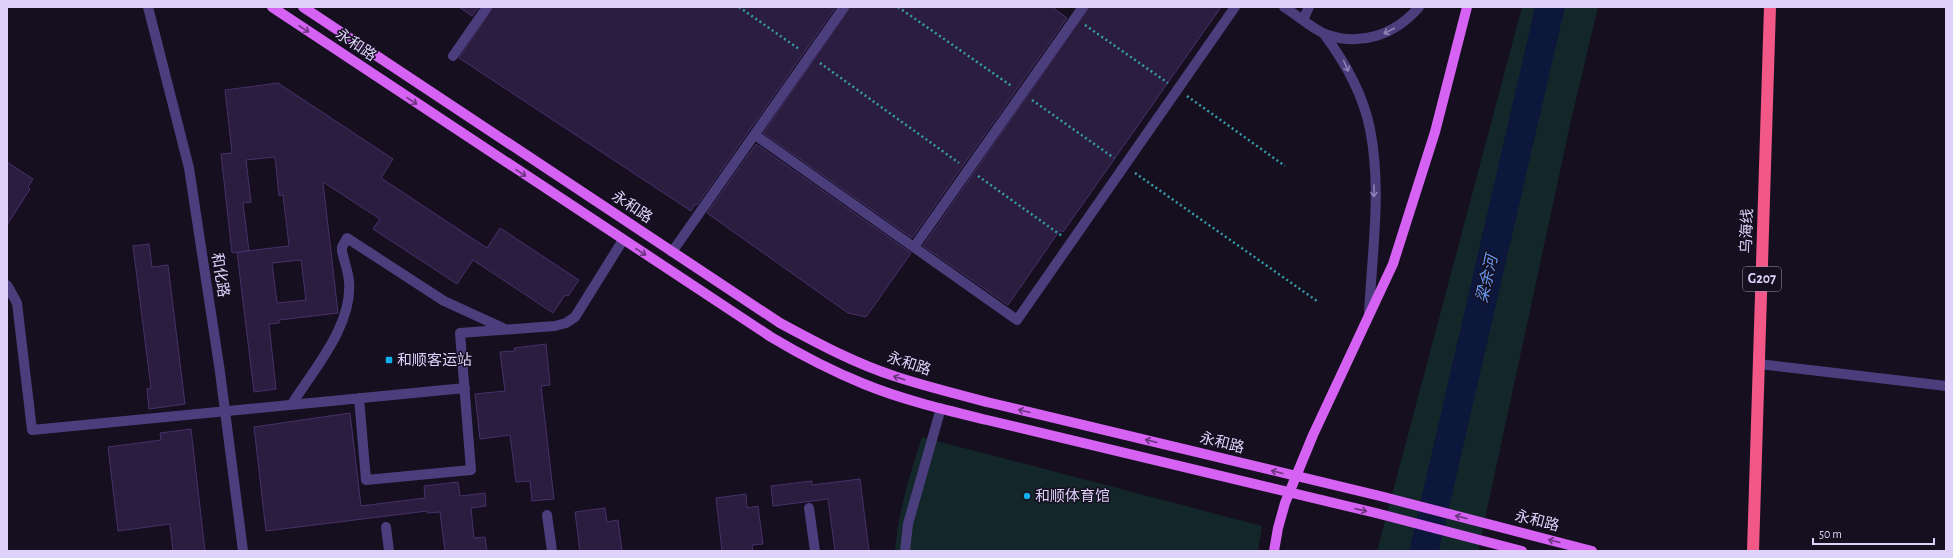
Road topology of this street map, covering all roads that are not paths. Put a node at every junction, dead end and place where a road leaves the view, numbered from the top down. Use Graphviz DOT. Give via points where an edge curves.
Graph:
graph roads {
  1 [pos="148,7"];
  2 [pos="272,7"];
  3 [pos="303,7"];
  4 [pos="487,7"];
  5 [pos="844,7"];
  6 [pos="1083,7"];
  7 [pos="1235,7"];
  8 [pos="1284,7"];
  9 [pos="1310,7"];
  10 [pos="1419,7"];
  11 [pos="1467,7"];
  12 [pos="1770,7"];
  13 [pos="1303,20"];
  14 [pos="1324,34"];
  15 [pos="453,56"];
  16 [pos="755,135"];
  17 [pos="623,240"];
  18 [pos="914,247"];
  19 [pos="672,252"];
  20 [pos="7,285"];
  21 [pos="1369,318"];
  22 [pos="506,330"];
  23 [pos="1759,364"];
  24 [pos="1946,386"];
  25 [pos="464,388"];
  26 [pos="359,398"];
  27 [pos="292,404"];
  28 [pos="941,408"];
  29 [pos="225,410"];
  30 [pos="1296,476"];
  31 [pos="1290,493"];
  32 [pos="809,508"];
  33 [pos="547,515"];
  34 [pos="386,527"];
  35 [pos="243,551"];
  36 [pos="390,551"];
  37 [pos="552,551"];
  38 [pos="815,551"];
  39 [pos="905,551"];
  40 [pos="1274,551"];
  41 [pos="1522,551"];
  42 [pos="1592,551"];
  43 [pos="1753,551"];
  1 -- 29 [label="street, 和化路" via="189,168"];
  2 -- 17 [label="main road, 永和路, one-way"];
  3 -- 19 [label="main road, 永和路"];
  4 -- 15 [label="street"];
  5 -- 16 [label="street"];
  6 -- 18 [label="street"];
  7 -- 18 [label="street" via="1017,320"];
  8 -- 13 [label="street"];
  9 -- 13 [label="street"];
  10 -- 14 [label="street, one-way" via="1400,26 1385,34 1347,39"];
  11 -- 21 [label="main road" via="1420,183 1393,264"];
  12 -- 23 [label="highway, 乌海线 / G207"];
  13 -- 14 [label="street"];
  14 -- 21 [label="street, one-way" via="1342,58 1361,100 1370,128 1375,179"];
  16 -- 18 [label="street"];
  16 -- 19 [label="street"];
  17 -- 22 [label="street" via="575,317 555,326"];
  17 -- 28 [label="main road, 永和路, one-way" via="793,350 864,384"];
  30 -- 19 [label="main road, 永和路, one-way" via="991,403 896,377 840,354 796,331"];
  20 -- 29 [label="street" via="17,303 32,430"];
  21 -- 30 [label="main road"];
  22 -- 25 [label="street" via="460,332"];
  22 -- 27 [label="street" via="444,301 347,238 342,251 349,280 348,303 341,326"];
  23 -- 24 [label="street"];
  23 -- 43 [label="highway, 乌海线 / G207"];
  25 -- 26 [label="street"];
  25 -- 26 [label="street" via="471,470 381,479 366,480"];
  26 -- 27 [label="street"];
  27 -- 29 [label="street"];
  28 -- 31 [label="main road, 永和路"];
  28 -- 39 [label="street" via="908,524"];
  29 -- 35 [label="street, 和化路"];
  30 -- 31 [label="main road"];
  42 -- 30 [label="main road, 永和路, one-way"];
  31 -- 40 [label="main road" via="1278,528"];
  31 -- 41 [label="main road, 永和路, one-way"];
  32 -- 38 [label="street"];
  33 -- 37 [label="street"];
  34 -- 36 [label="street"];
}
